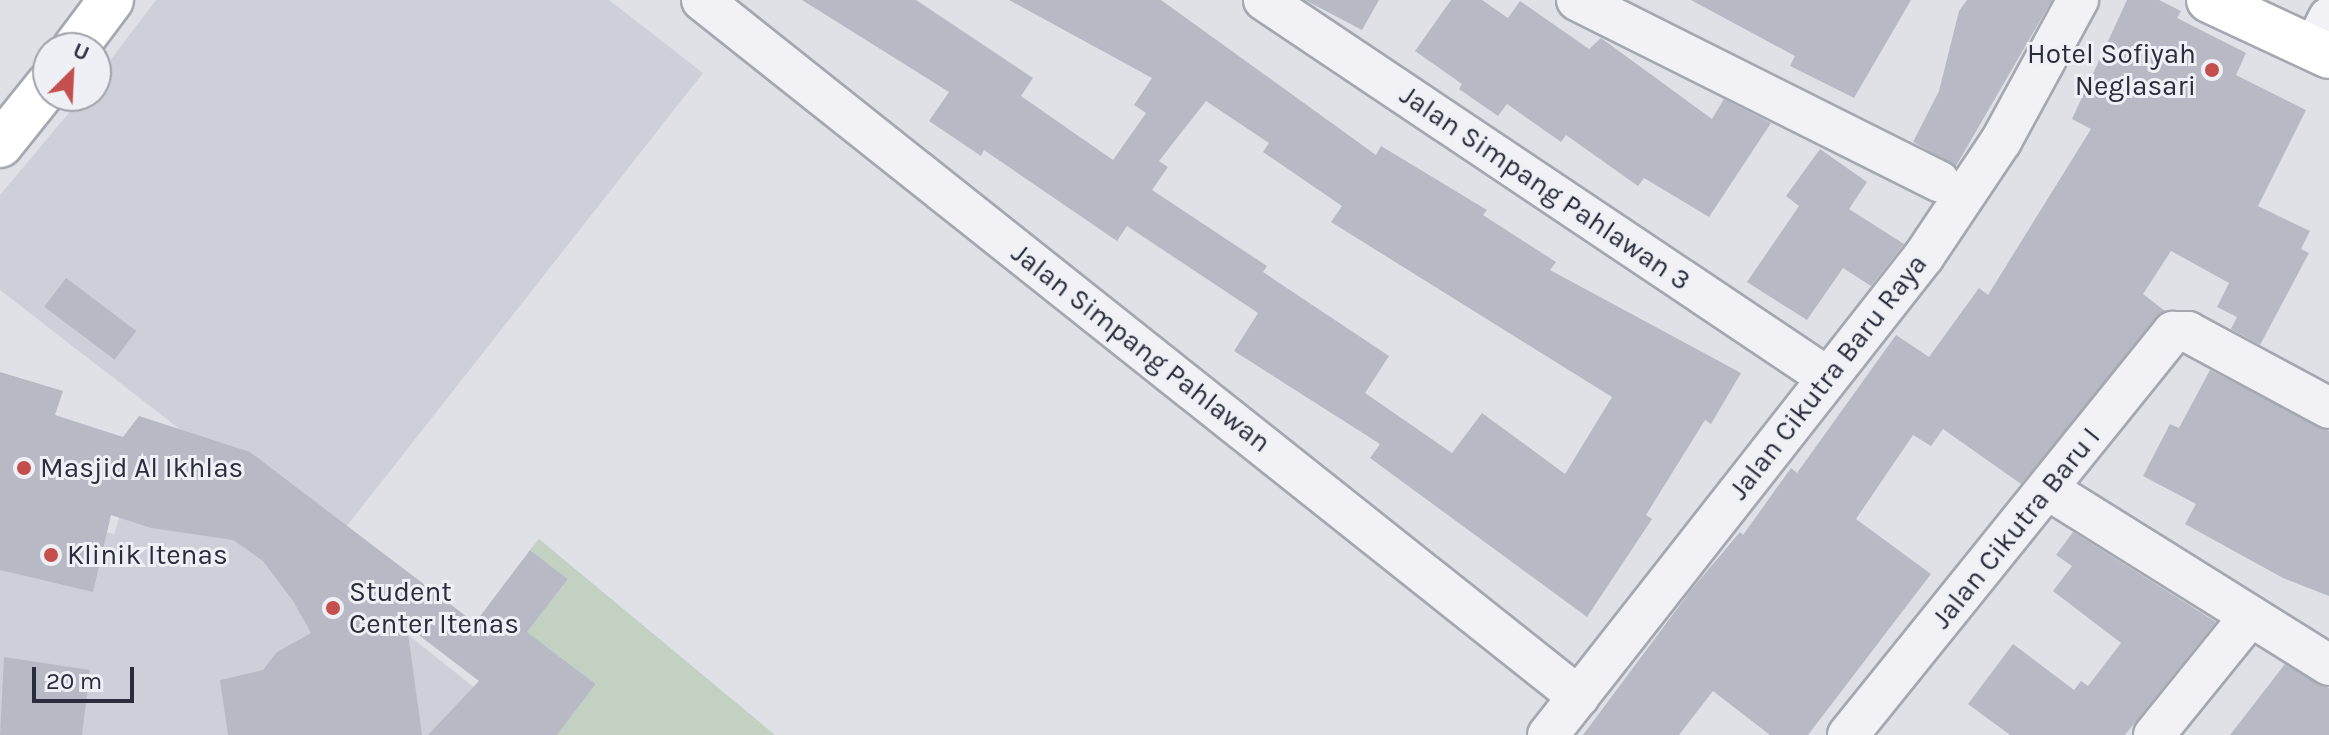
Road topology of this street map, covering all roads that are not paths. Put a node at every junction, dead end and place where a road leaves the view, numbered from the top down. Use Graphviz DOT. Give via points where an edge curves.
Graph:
graph roads {
  1 [pos="111,0"];
  2 [pos="702,0"];
  3 [pos="1264,0"];
  4 [pos="1577,0"];
  5 [pos="2078,0"];
  6 [pos="2209,0"];
  7 [pos="87,32"];
  8 [pos="2324,41"];
  9 [pos="32,105"];
  10 [pos="0,145"];
  11 [pos="1939,181"];
  12 [pos="1827,377"];
  13 [pos="2329,408"];
  14 [pos="2049,490"];
  15 [pos="2248,619"];
  16 [pos="2329,665"];
  17 [pos="1579,697"];
  18 [pos="1548,735"];
  19 [pos="1848,735"];
  20 [pos="2154,735"];
  1 -- 7 [label="street"];
  2 -- 17 [label="street, Jalan Simpang Pahlawan"];
  3 -- 12 [label="street, Jalan Simpang Pahlawan 3"];
  4 -- 11 [label="street"];
  5 -- 12 [label="street, Jalan Cikutra Baru Raya" via="1963,202"];
  6 -- 8 [label="street"];
  9 -- 10 [label="street"];
  12 -- 17 [label="street, Jalan Cikutra Baru Raya"];
  13 -- 14 [label="street, Jalan Cikutra Baru I" via="2188,332 2173,332"];
  14 -- 15 [label="street"];
  14 -- 19 [label="street, Jalan Cikutra Baru I"];
  15 -- 16 [label="street"];
  15 -- 20 [label="street"];
  17 -- 18 [label="street, Jalan Cikutra Baru Raya"];
}
